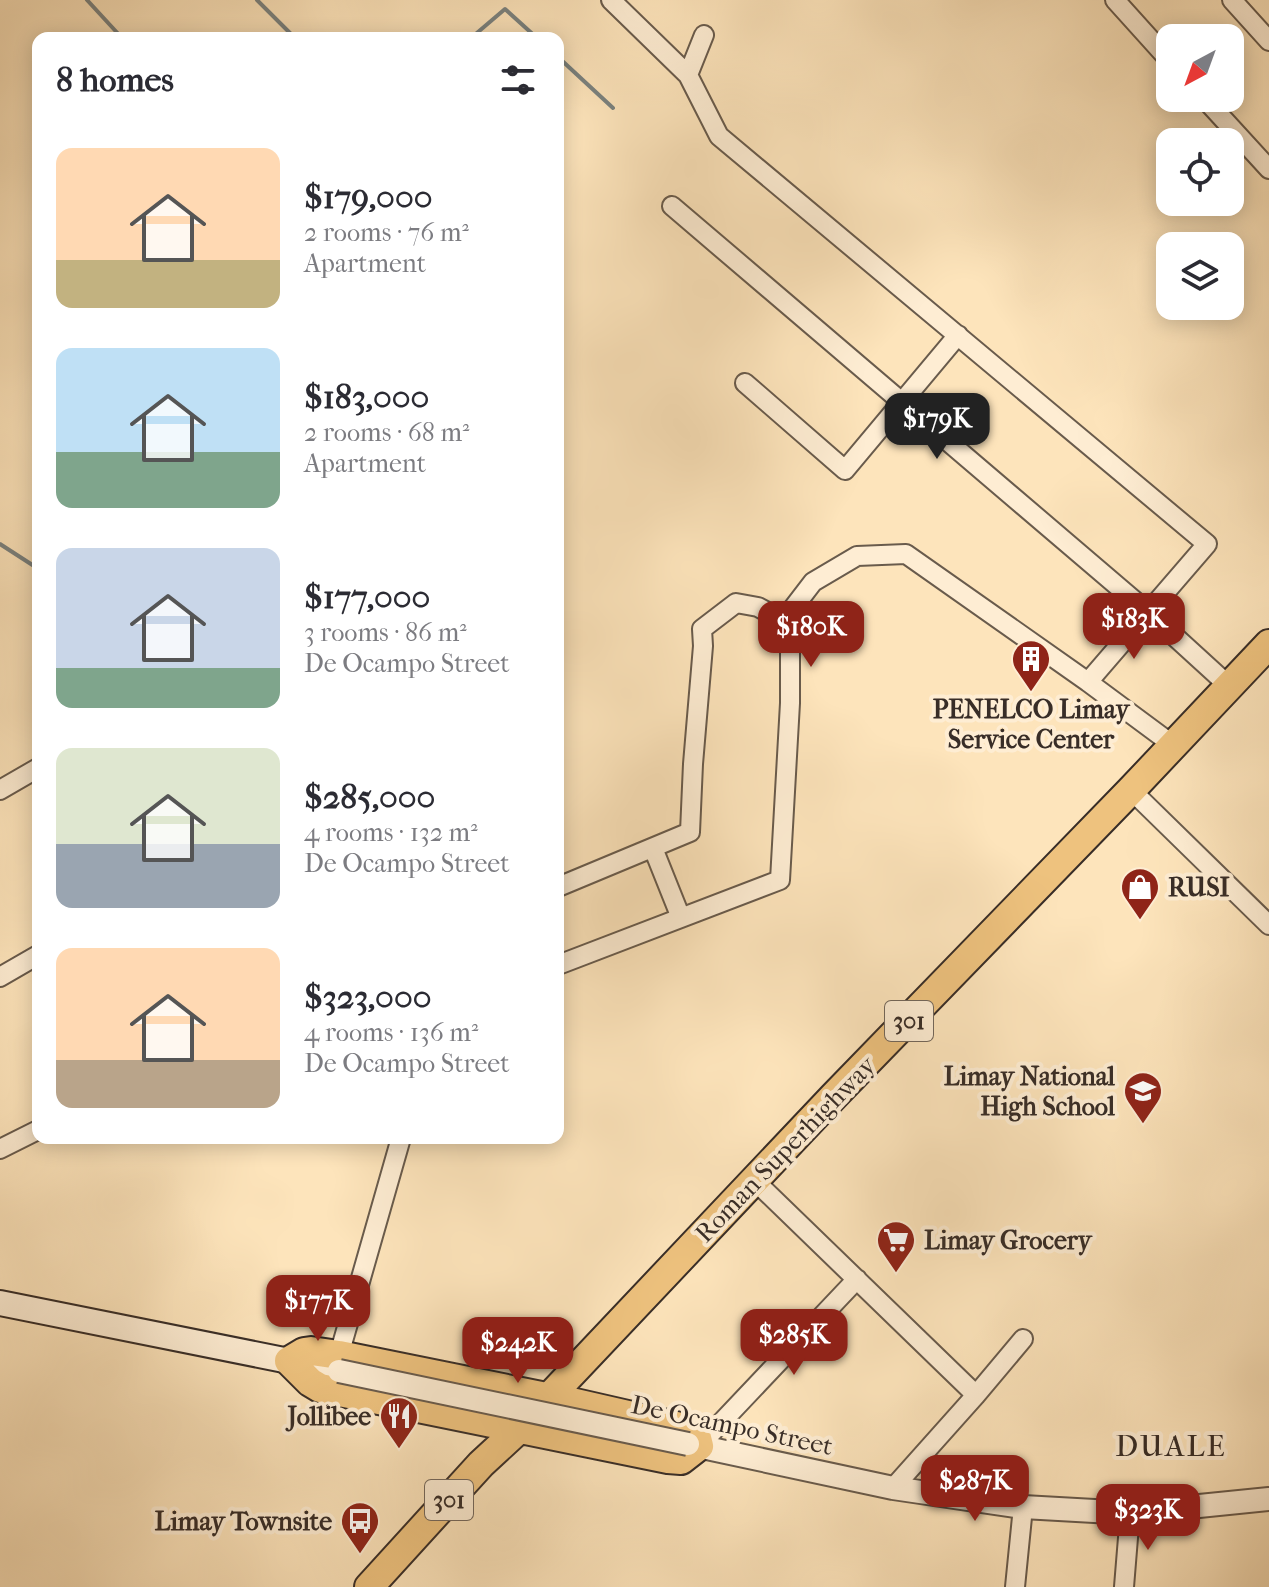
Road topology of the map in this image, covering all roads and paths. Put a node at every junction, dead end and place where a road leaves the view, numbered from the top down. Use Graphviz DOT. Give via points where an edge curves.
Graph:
graph roads {
  1 [pos="611,0"];
  2 [pos="1115,0"];
  3 [pos="1232,0"];
  4 [pos="704,35"];
  5 [pos="1269,41"];
  6 [pos="1156,45"];
  7 [pos="688,75"];
  8 [pos="1217,112"];
  9 [pos="1269,169"];
  10 [pos="672,206"];
  11 [pos="958,335"];
  12 [pos="745,383"];
  13 [pos="901,403"];
  14 [pos="1149,613"];
  15 [pos="790,624"];
  16 [pos="1269,644"];
  17 [pos="1088,682"];
  18 [pos="1229,686"];
  19 [pos="1173,745"];
  20 [pos="32,771"];
  21 [pos="0,790"];
  22 [pos="1131,790"];
  23 [pos="653,848"];
  24 [pos="564,885"];
  25 [pos="681,918"];
  26 [pos="1269,925"];
  27 [pos="32,958"];
  28 [pos="564,963"];
  29 [pos="0,977"];
  30 [pos="32,1133"];
  31 [pos="399,1144"];
  32 [pos="0,1149"];
  33 [pos="754,1180"];
  34 [pos="857,1279"];
  35 [pos="0,1303"];
  36 [pos="1023,1339"];
  37 [pos="289,1361"];
  38 [pos="339,1363"];
  39 [pos="976,1395"];
  40 [pos="548,1397"];
  41 [pos="520,1428"];
  42 [pos="694,1445"];
  43 [pos="893,1488"];
  44 [pos="1269,1499"];
  45 [pos="1023,1507"];
  46 [pos="1130,1513"];
  47 [pos="369,1587"];
  48 [pos="1015,1587"];
  49 [pos="1124,1587"];
  1 -- 7 [label="street"];
  2 -- 6 [label="street"];
  3 -- 5 [label="street"];
  4 -- 7 [label="street"];
  7 -- 11 [label="street" via="719,136"];
  8 -- 9 [label="street"];
  10 -- 13 [label="street"];
  11 -- 13 [label="street"];
  11 -- 14 [label="street" via="1207,544"];
  12 -- 13 [label="street" via="845,470"];
  13 -- 14 [label="street"];
  14 -- 17 [label="street"];
  14 -- 18 [label="street"];
  15 -- 17 [label="street" via="790,612 813,582 857,556 906,554"];
  15 -- 23 [label="street" via="758,607 736,603 702,629 690,832"];
  15 -- 25 [label="street" via="780,880"];
  16 -- 18 [label="main road, Roman Superhighway / 301"];
  17 -- 19 [label="street"];
  18 -- 19 [label="main road, Roman Superhighway / 301"];
  19 -- 22 [label="main road, Roman Superhighway / 301"];
  20 -- 21 [label="street"];
  22 -- 26 [label="street"];
  22 -- 33 [label="main road, Roman Superhighway / 301"];
  23 -- 24 [label="street"];
  23 -- 25 [label="street"];
  25 -- 28 [label="street"];
  27 -- 29 [label="street"];
  30 -- 32 [label="street"];
  31 -- 38 [label="street"];
  33 -- 34 [label="street"];
  33 -- 40 [label="main road, Roman Superhighway / 301"];
  34 -- 39 [label="street"];
  34 -- 42 [label="street"];
  35 -- 37 [label="main road"];
  36 -- 39 [label="street"];
  37 -- 38 [label="main road" via="311,1351"];
  37 -- 41 [label="main road" via="320,1388"];
  38 -- 40 [label="main road"];
  38 -- 42 [label="street, De Ocampo Street, bridge"];
  39 -- 43 [label="street"];
  40 -- 41 [label="main road, Roman Superhighway / 301"];
  40 -- 42 [label="main road" via="689,1429 696,1434"];
  41 -- 42 [label="main road" via="677,1461"];
  41 -- 47 [label="main road, Roman Superhighway / 301"];
  42 -- 43 [label="street, De Ocampo Street"];
  43 -- 45 [label="street, De Ocampo Street"];
  44 -- 46 [label="street, De Ocampo Street"];
  45 -- 46 [label="street, De Ocampo Street"];
  45 -- 48 [label="street"];
  46 -- 49 [label="street"];
}
